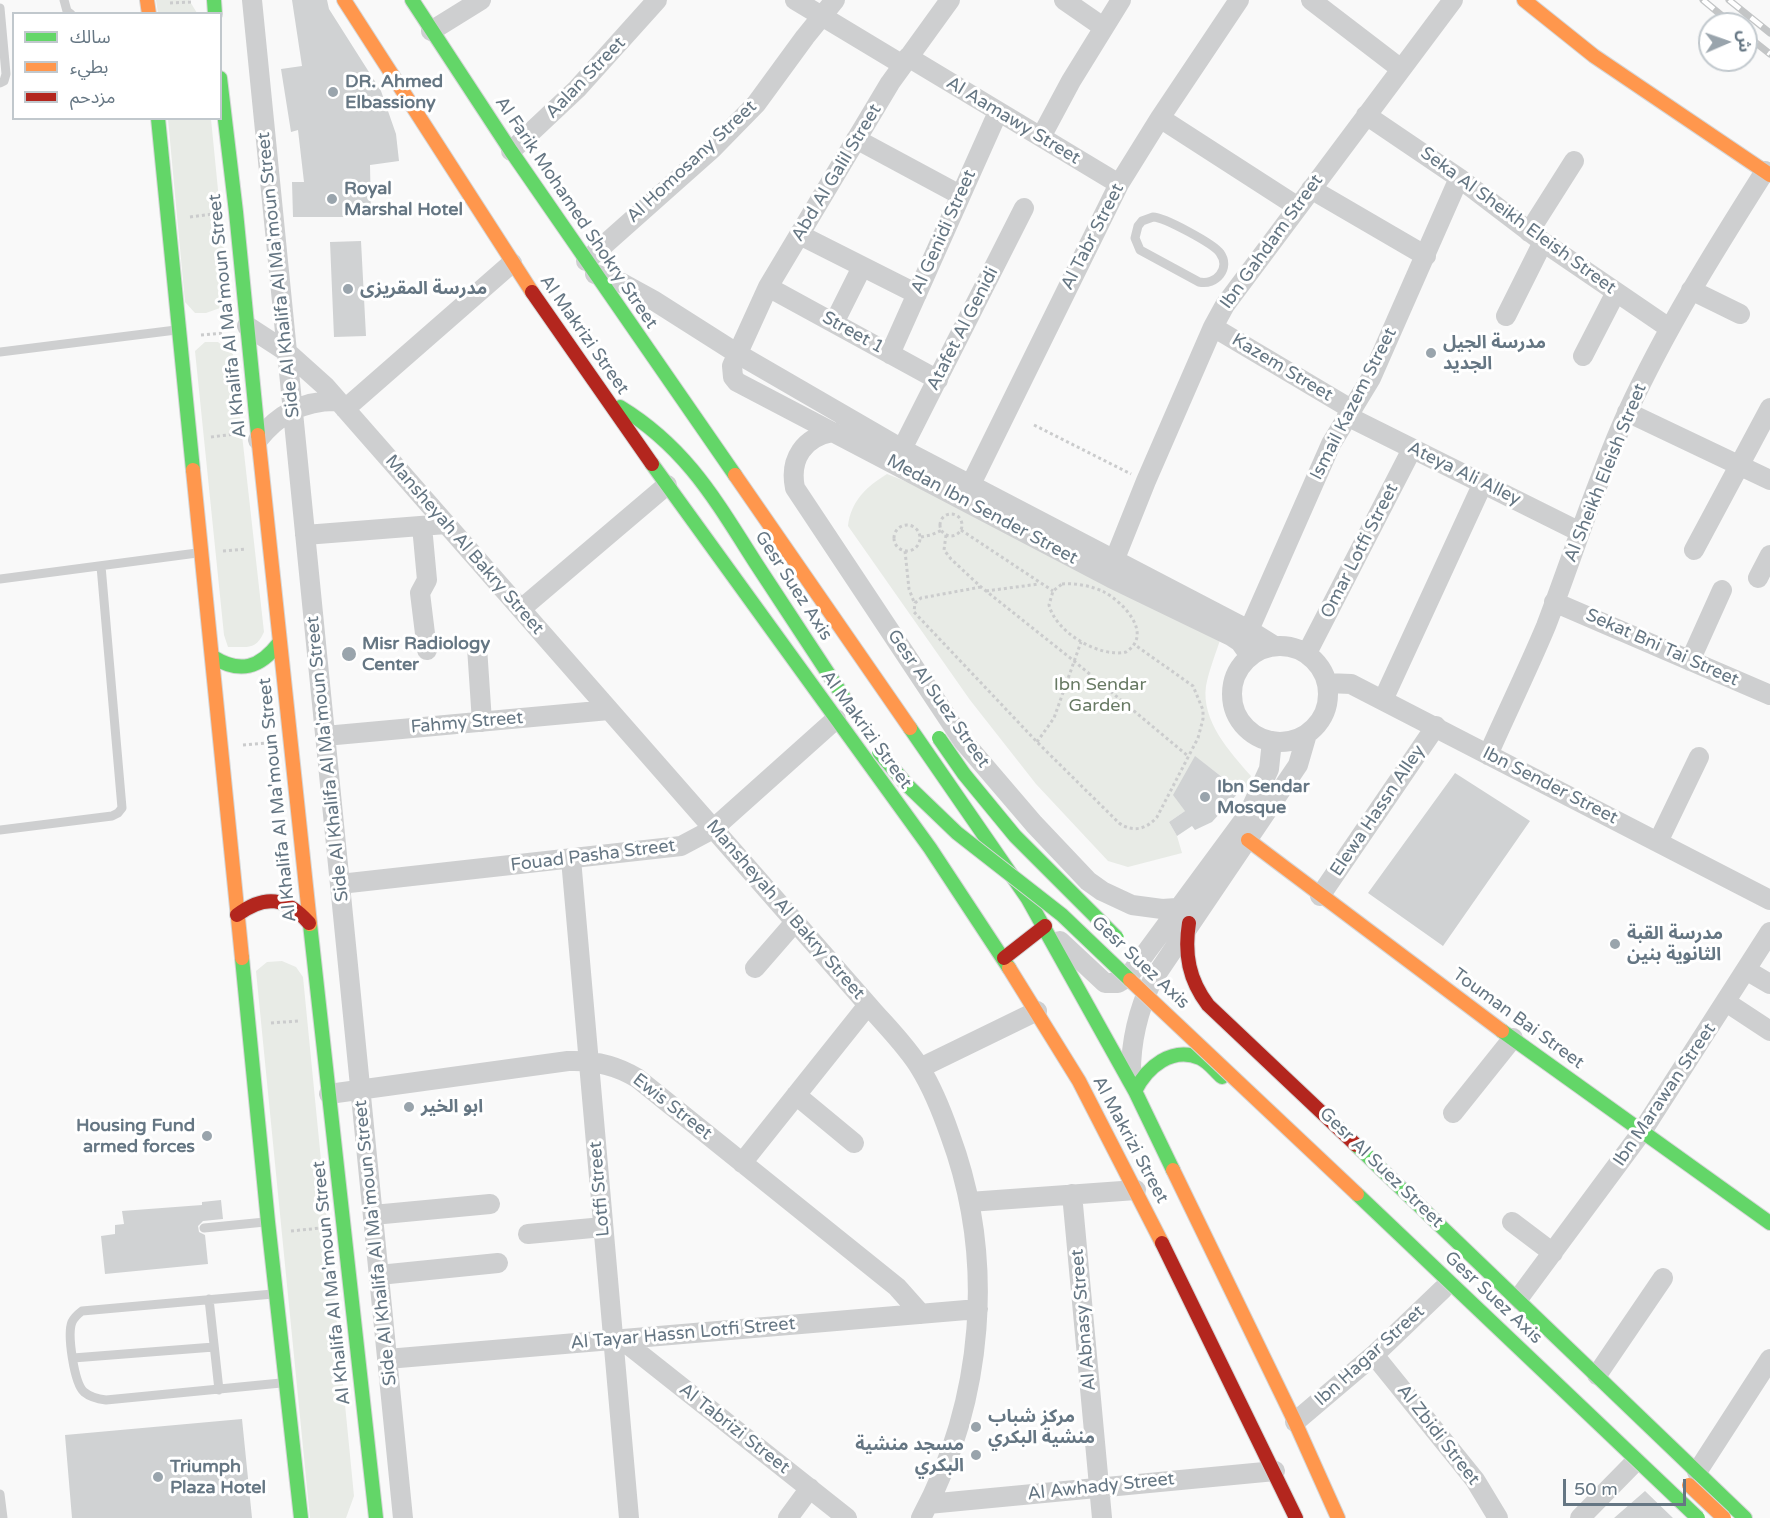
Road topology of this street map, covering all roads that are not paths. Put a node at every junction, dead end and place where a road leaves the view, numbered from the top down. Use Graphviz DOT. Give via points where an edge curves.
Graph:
graph roads {
  1 [pos="252,0"];
  2 [pos="344,0"];
  3 [pos="412,0"];
  4 [pos="481,0"];
  5 [pos="657,0"];
  6 [pos="795,0"];
  7 [pos="835,0"];
  8 [pos="950,0"];
  9 [pos="1064,0"];
  10 [pos="1121,0"];
  11 [pos="1239,0"];
  12 [pos="1311,0"];
  13 [pos="1453,0"];
  14 [pos="1524,0"];
  15 [pos="0,8"];
  16 [pos="820,17"];
  17 [pos="1103,27"];
  18 [pos="431,30"];
  19 [pos="906,61"];
  20 [pos="1401,69"];
  21 [pos="0,83"];
  22 [pos="222,95"];
  23 [pos="998,112"];
  24 [pos="1366,115"];
  25 [pos="1160,118"];
  26 [pos="158,120"];
  27 [pos="1041,137"];
  28 [pos="856,139"];
  29 [pos="511,152"];
  30 [pos="1574,161"];
  31 [pos="1767,173"];
  32 [pos="1459,178"];
  33 [pos="1119,184"];
  34 [pos="1311,189"];
  35 [pos="960,195"];
  36 [pos="1298,207"];
  37 [pos="1024,208"];
  38 [pos="800,235"];
  39 [pos="1536,237"];
  40 [pos="1426,256"];
  41 [pos="512,263"];
  42 [pos="591,267"];
  43 [pos="862,267"];
  44 [pos="1222,272"];
  45 [pos="1240,283"];
  46 [pos="768,287"];
  47 [pos="1691,290"];
  48 [pos="1616,292"];
  49 [pos="917,294"];
  50 [pos="1740,314"];
  51 [pos="1506,316"];
  52 [pos="834,323"];
  53 [pos="1213,327"];
  54 [pos="247,328"];
  55 [pos="1669,328"];
  56 [pos="179,334"];
  57 [pos="287,351"];
  58 [pos="0,352"];
  59 [pos="738,354"];
  60 [pos="890,354"];
  61 [pos="1583,356"];
  62 [pos="938,380"];
  63 [pos="607,399"];
  64 [pos="341,405"];
  65 [pos="1770,408"];
  66 [pos="293,410"];
  67 [pos="1627,412"];
  68 [pos="1349,413"];
  69 [pos="833,432"];
  70 [pos="258,436"];
  71 [pos="713,444"];
  72 [pos="1412,448"];
  73 [pos="902,450"];
  74 [pos="1739,465"];
  75 [pos="746,466"];
  76 [pos="1770,480"];
  77 [pos="1483,483"];
  78 [pos="667,485"];
  79 [pos="970,486"];
  80 [pos="446,524"];
  81 [pos="422,526"];
  82 [pos="1581,532"];
  83 [pos="305,535"];
  84 [pos="1694,550"];
  85 [pos="202,553"];
  86 [pos="1770,555"];
  87 [pos="101,566"];
  88 [pos="1111,568"];
  89 [pos="1758,578"];
  90 [pos="0,579"];
  91 [pos="1722,590"];
  92 [pos="1554,602"];
  93 [pos="521,609"];
  94 [pos="1249,630"];
  95 [pos="279,643"];
  96 [pos="1273,645"];
  97 [pos="477,647"];
  98 [pos="427,650"];
  99 [pos="1307,653"];
  100 [pos="1250,656"];
  101 [pos="213,657"];
  102 [pos="1690,661"];
  103 [pos="1327,683"];
  104 [pos="1770,695"];
  105 [pos="1383,700"];
  106 [pos="609,710"];
  107 [pos="844,716"];
  108 [pos="482,722"];
  109 [pos="1436,726"];
  110 [pos="936,733"];
  111 [pos="1306,734"];
  112 [pos="326,736"];
  113 [pos="1272,741"];
  114 [pos="875,747"];
  115 [pos="1488,755"];
  116 [pos="1699,757"];
  117 [pos="713,829"];
  118 [pos="0,830"];
  119 [pos="1248,840"];
  120 [pos="1658,842"];
  121 [pos="571,859"];
  122 [pos="340,884"];
  123 [pos="1320,896"];
  124 [pos="1770,900"];
  125 [pos="237,915"];
  126 [pos="1184,916"];
  127 [pos="309,922"];
  128 [pos="795,922"];
  129 [pos="1045,926"];
  130 [pos="1770,932"];
  131 [pos="1004,958"];
  132 [pos="755,968"];
  133 [pos="1746,970"];
  134 [pos="1118,983"];
  135 [pos="1770,984"];
  136 [pos="1166,986"];
  137 [pos="1143,1000"];
  138 [pos="1726,1002"];
  139 [pos="868,1005"];
  140 [pos="1037,1011"];
  141 [pos="1216,1012"];
  142 [pos="1770,1031"];
  143 [pos="1512,1038"];
  144 [pos="1199,1058"];
  145 [pos="589,1061"];
  146 [pos="920,1068"];
  147 [pos="1133,1088"];
  148 [pos="360,1089"];
  149 [pos="329,1094"];
  150 [pos="796,1095"];
  151 [pos="1453,1113"];
  152 [pos="1641,1133"];
  153 [pos="854,1143"];
  154 [pos="742,1163"];
  155 [pos="1136,1190"];
  156 [pos="1072,1194"];
  157 [pos="969,1202"];
  158 [pos="490,1204"];
  159 [pos="373,1215"];
  160 [pos="1768,1217"];
  161 [pos="1512,1222"];
  162 [pos="268,1227"];
  163 [pos="603,1227"];
  164 [pos="204,1228"];
  165 [pos="528,1234"];
  166 [pos="1553,1253"];
  167 [pos="498,1263"];
  168 [pos="379,1275"];
  169 [pos="1663,1278"];
  170 [pos="1443,1289"];
  171 [pos="276,1293"];
  172 [pos="209,1299"];
  173 [pos="1518,1299"];
  174 [pos="978,1309"];
  175 [pos="921,1314"];
  176 [pos="617,1340"];
  177 [pos="214,1347"];
  178 [pos="1374,1354"];
  179 [pos="73,1358"];
  180 [pos="387,1359"];
  181 [pos="1770,1359"];
  182 [pos="1596,1375"];
  183 [pos="286,1382"];
  184 [pos="219,1390"];
  185 [pos="1295,1422"];
  186 [pos="1633,1464"];
  187 [pos="1275,1471"];
  188 [pos="1689,1474"];
  189 [pos="1100,1487"];
  190 [pos="810,1488"];
  191 [pos="0,1494"];
  192 [pos="924,1511"];
  193 [pos="840,1516"];
  194 [pos="3,1518"];
  195 [pos="301,1518"];
  196 [pos="376,1518"];
  197 [pos="403,1518"];
  198 [pos="629,1518"];
  199 [pos="788,1518"];
  200 [pos="1102,1518"];
  201 [pos="1296,1518"];
  202 [pos="1338,1518"];
  203 [pos="1498,1518"];
  204 [pos="1580,1518"];
  205 [pos="1690,1518"];
  206 [pos="1698,1518"];
  207 [pos="1724,1518"];
  208 [pos="1745,1518"];
  1 -- 57 [label="street, Side Al Khalifa Al Ma'moun Street"];
  2 -- 41 [label="main road, Al Makrizi Street"];
  3 -- 18 [label="main road, Al Farik Mohamed Shokry Street"];
  4 -- 18 [label="street"];
  5 -- 29 [label="street, Aalan Street" via="577,89"];
  6 -- 16 [label="street, Al Aamawy Street"];
  7 -- 16 [label="street, Al Homosany Street"];
  8 -- 19 [label="street, Abd Al Galil Street"];
  9 -- 17 [label="street"];
  10 -- 17 [label="street"];
  11 -- 25 [label="street, Al Tabr Street"];
  12 -- 20 [label="street"];
  13 -- 20 [label="street, Ibn Gahdam Street"];
  14 -- 31 [label="main road" via="1594,56"];
  15 -- 21 [label="lane" via="6,74"];
  16 -- 19 [label="street, Al Aamawy Street"];
  16 -- 42 [label="street, Al Homosany Street" via="756,104"];
  17 -- 27 [label="street"];
  18 -- 29 [label="main road, Al Farik Mohamed Shokry Street"];
  19 -- 23 [label="street, Al Aamawy Street"];
  19 -- 28 [label="street, Abd Al Galil Street"];
  20 -- 24 [label="street, Ibn Gahdam Street"];
  22 -- 54 [label="main road, Al Khalifa Al Ma'moun Street"];
  23 -- 27 [label="street, Al Aamawy Street"];
  23 -- 35 [label="street, Al Genidi Street"];
  24 -- 32 [label="street, Seka Al Sheikh Eleish Street"];
  24 -- 34 [label="street, Ibn Gahdam Street"];
  25 -- 33 [label="street, Al Tabr Street"];
  25 -- 36 [label="street"];
  26 -- 56 [label="main road"];
  27 -- 33 [label="street, Al Aamawy Street"];
  28 -- 35 [label="street"];
  28 -- 38 [label="street, Abd Al Galil Street"];
  29 -- 42 [label="main road, Al Farik Mohamed Shokry Street"];
  30 -- 39 [label="street"];
  31 -- 47 [label="street, Al Sheikh Eleish Street"];
  32 -- 39 [label="street, Seka Al Sheikh Eleish Street"];
  32 -- 40 [label="street, Ismail Kazem Street"];
  33 -- 79 [label="street, Al Tabr Street"];
  34 -- 36 [label="street, Ibn Gahdam Street"];
  34 -- 40 [label="street"];
  35 -- 49 [label="street, Al Genidi Street"];
  36 -- 45 [label="street, Ibn Gahdam Street"];
  37 -- 62 [label="street, Atafet Al Genidi"];
  38 -- 43 [label="street"];
  38 -- 46 [label="street, Abd Al Galil Street"];
  39 -- 48 [label="street, Seka Al Sheikh Eleish Street"];
  39 -- 51 [label="street"];
  40 -- 68 [label="street, Ismail Kazem Street" via="1371,378"];
  41 -- 63 [label="main road, Al Makrizi Street"];
  41 -- 64 [label="street"];
  42 -- 59 [label="street, Medan Ibn Sender Street" via="638,291"];
  42 -- 71 [label="main road, Al Farik Mohamed Shokry Street"];
  43 -- 49 [label="street"];
  43 -- 52 [label="street"];
  44 -- 44 [label="lane" via="1223,260 1216,249 1166,219 1153,217 1138,226 1137,244 1145,254 1199,282 1210,283"];
  44 -- 45 [label="lane"];
  45 -- 53 [label="street, Ibn Gahdam Street"];
  46 -- 52 [label="street, Street 1"];
  46 -- 59 [label="street, Abd Al Galil Street"];
  47 -- 50 [label="street"];
  47 -- 55 [label="street, Al Sheikh Eleish Street"];
  48 -- 55 [label="street, Seka Al Sheikh Eleish Street"];
  48 -- 61 [label="street"];
  49 -- 60 [label="street, Al Genidi Street"];
  52 -- 60 [label="street, Street 1"];
  53 -- 68 [label="street, Kazem Street"];
  53 -- 88 [label="street, Ibn Gahdam Street"];
  54 -- 57 [label="street, Mansheyah Al Bakry Street"];
  54 -- 70 [label="main road, Al Khalifa Al Ma'moun Street"];
  55 -- 67 [label="street, Al Sheikh Eleish Street"];
  56 -- 58 [label="lane"];
  56 -- 85 [label="main road"];
  57 -- 64 [label="street, Mansheyah Al Bakry Street"];
  57 -- 66 [label="street, Side Al Khalifa Al Ma'moun Street"];
  59 -- 69 [label="street, Medan Ibn Sender Street" via="732,366 737,381"];
  59 -- 73 [label="street, Medan Ibn Sender Street"];
  60 -- 62 [label="street, Street 1"];
  62 -- 73 [label="street, Atafet Al Genidi"];
  63 -- 78 [label="main road, Al Makrizi Street"];
  63 -- 107 [label="main road, Gesr Suez Axis" via="665,438 699,476"];
  64 -- 66 [label="street" via="315,402"];
  64 -- 80 [label="street, Mansheyah Al Bakry Street"];
  65 -- 74 [label="street"];
  66 -- 70 [label="street"];
  66 -- 83 [label="street, Side Al Khalifa Al Ma'moun Street"];
  67 -- 74 [label="street"];
  67 -- 82 [label="street, Al Sheikh Eleish Street"];
  68 -- 72 [label="street, Ateya Ali Alley"];
  68 -- 94 [label="street, Ismail Kazem Street" via="1331,444"];
  69 -- 88 [label="street, Medan Ibn Sender Street"];
  69 -- 126 [label="street, Gesr Al Suez Street" via="815,437 802,448 795,464 795,488 963,741 1088,880 1132,905"];
  70 -- 95 [label="main road, Al Khalifa Al Ma'moun Street"];
  71 -- 75 [label="main road"];
  71 -- 129 [label="main road, Al Makrizi Street" via="997,851"];
  72 -- 77 [label="street, Ateya Ali Alley"];
  72 -- 99 [label="street, Omar Lotfi Street"];
  73 -- 79 [label="street, Medan Ibn Sender Street"];
  74 -- 76 [label="street"];
  74 -- 84 [label="street"];
  77 -- 82 [label="street, Ateya Ali Alley"];
  77 -- 105 [label="street"];
  78 -- 93 [label="street"];
  78 -- 107 [label="main road, Al Makrizi Street"];
  79 -- 88 [label="street, Medan Ibn Sender Street"];
  80 -- 81 [label="street"];
  80 -- 93 [label="street, Mansheyah Al Bakry Street"];
  81 -- 83 [label="street"];
  81 -- 98 [label="street" via="427,580 420,593"];
  82 -- 92 [label="street, Al Sheikh Eleish Street"];
  83 -- 112 [label="street, Side Al Khalifa Al Ma'moun Street"];
  85 -- 87 [label="lane"];
  85 -- 101 [label="main road"];
  86 -- 89 [label="street"];
  87 -- 90 [label="lane"];
  87 -- 118 [label="lane" via="122,808 112,816"];
  88 -- 94 [label="street, Medan Ibn Sender Street"];
  88 -- 100 [label="street, Medan Ibn Sender Street" via="1231,636"];
  91 -- 102 [label="street"];
  92 -- 102 [label="street, Sekat Bni Tai Street"];
  92 -- 115 [label="street, Al Sheikh Eleish Street"];
  93 -- 106 [label="street, Mansheyah Al Bakry Street"];
  94 -- 96 [label="street, Medan Ibn Sender Street"];
  95 -- 101 [label="main road" via="267,659 249,667 230,667"];
  95 -- 127 [label="main road, Al Khalifa Al Ma'moun Street"];
  96 -- 99 [label="street"];
  96 -- 100 [label="street"];
  97 -- 108 [label="street"];
  99 -- 103 [label="street" via="1323,671"];
  100 -- 113 [label="street" via="1235,675 1233,706 1250,731"];
  101 -- 125 [label="main road"];
  102 -- 104 [label="street, Sekat Bni Tai Street"];
  103 -- 105 [label="street, Ibn Sender Street" via="1351,684"];
  103 -- 111 [label="street" via="1327,706"];
  105 -- 109 [label="street, Ibn Sender Street"];
  106 -- 108 [label="street, Fahmy Street"];
  106 -- 117 [label="street, Mansheyah Al Bakry Street"];
  107 -- 117 [label="street, Fouad Pasha Street"];
  107 -- 131 [label="main road, Al Makrizi Street"];
  108 -- 112 [label="street, Fahmy Street"];
  109 -- 115 [label="street, Ibn Sender Street"];
  109 -- 123 [label="street, Elewa Hassn Alley"];
  110 -- 136 [label="main road, Gesr Suez Axis, bridge" via="1015,836"];
  111 -- 113 [label="street" via="1290,741"];
  111 -- 119 [label="street" via="1298,765"];
  112 -- 122 [label="street, Side Al Khalifa Al Ma'moun Street"];
  113 -- 126 [label="street" via="1269,769 1257,799"];
  114 -- 206 [label="main road, Gesr Suez Axis, bridge" via="928,807 1062,915"];
  115 -- 120 [label="street, Ibn Sender Street"];
  116 -- 120 [label="street"];
  117 -- 121 [label="street, Fouad Pasha Street" via="669,849"];
  117 -- 128 [label="street, Mansheyah Al Bakry Street"];
  119 -- 123 [label="main road, Touman Bai Street"];
  119 -- 126 [label="street"];
  120 -- 124 [label="street, Ibn Sender Street"];
  121 -- 122 [label="street, Fouad Pasha Street"];
  121 -- 145 [label="street, Lotfi Street"];
  122 -- 148 [label="street, Side Al Khalifa Al Ma'moun Street"];
  123 -- 143 [label="main road, Touman Bai Street"];
  125 -- 127 [label="main road" via="255,903 275,900 295,907"];
  125 -- 162 [label="main road"];
  126 -- 134 [label="street"];
  126 -- 137 [label="street"];
  126 -- 141 [label="main road, Gesr Al Suez Street" via="1191,975 1201,996"];
  127 -- 149 [label="main road, Al Khalifa Al Ma'moun Street"];
  128 -- 132 [label="street"];
  128 -- 139 [label="street, Mansheyah Al Bakry Street"];
  129 -- 131 [label="main road"];
  129 -- 134 [label="street" via="1099,979"];
  129 -- 147 [label="main road, Al Makrizi Street"];
  130 -- 133 [label="street, Ibn Marawan Street"];
  131 -- 140 [label="main road, Al Makrizi Street"];
  133 -- 135 [label="street"];
  133 -- 138 [label="street, Ibn Marawan Street"];
  134 -- 137 [label="street" via="1127,997"];
  137 -- 147 [label="street" via="1133,1041"];
  138 -- 142 [label="street"];
  138 -- 152 [label="street, Ibn Marawan Street"];
  139 -- 146 [label="street, Mansheyah Al Bakry Street"];
  139 -- 150 [label="street"];
  140 -- 146 [label="street"];
  140 -- 155 [label="main road, Al Makrizi Street"];
  141 -- 144 [label="main road" via="1193,1019 1186,1033 1191,1052"];
  141 -- 173 [label="main road, Gesr Al Suez Street"];
  143 -- 151 [label="street"];
  143 -- 152 [label="main road, Touman Bai Street"];
  144 -- 147 [label="main road" via="1177,1055 1159,1061"];
  144 -- 170 [label="main road"];
  145 -- 148 [label="street, Ewis Street"];
  145 -- 154 [label="street, Ewis Street" via="619,1068 637,1078"];
  145 -- 163 [label="street, Lotfi Street"];
  146 -- 157 [label="street, Mansheyah Al Bakry Street" via="948,1128"];
  147 -- 185 [label="main road, Al Makrizi Street"];
  148 -- 149 [label="street, Ewis Street"];
  148 -- 159 [label="street, Side Al Khalifa Al Ma'moun Street"];
  149 -- 196 [label="main road, Al Khalifa Al Ma'moun Street"];
  150 -- 153 [label="street"];
  150 -- 154 [label="street"];
  152 -- 160 [label="main road, Touman Bai Street"];
  152 -- 166 [label="street, Ibn Marawan Street"];
  154 -- 175 [label="street, Ewis Street" via="897,1287"];
  155 -- 156 [label="street"];
  155 -- 187 [label="main road, Al Makrizi Street"];
  156 -- 157 [label="street"];
  156 -- 189 [label="street, Al Abnasy Street"];
  157 -- 174 [label="street, Mansheyah Al Bakry Street" via="977,1255"];
  158 -- 159 [label="street"];
  159 -- 168 [label="street, Side Al Khalifa Al Ma'moun Street"];
  161 -- 166 [label="street"];
  162 -- 164 [label="lane"];
  162 -- 171 [label="main road"];
  163 -- 165 [label="street"];
  163 -- 176 [label="street, Lotfi Street"];
  166 -- 173 [label="street, Ibn Marawan Street"];
  167 -- 168 [label="street"];
  168 -- 180 [label="street, Side Al Khalifa Al Ma'moun Street"];
  169 -- 182 [label="street"];
  170 -- 178 [label="street, Ibn Hagar Street"];
  170 -- 186 [label="main road"];
  171 -- 172 [label="lane"];
  171 -- 183 [label="main road"];
  172 -- 177 [label="lane"];
  172 -- 179 [label="lane" via="81,1311 72,1320"];
  173 -- 182 [label="main road, Gesr Al Suez Street"];
  174 -- 175 [label="street, Al Tayar Hassn Lotfi Street"];
  174 -- 192 [label="street, Mansheyah Al Bakry Street" via="963,1409 942,1474"];
  175 -- 176 [label="street, Al Tayar Hassn Lotfi Street"];
  176 -- 180 [label="street, Al Tayar Hassn Lotfi Street"];
  176 -- 190 [label="street, Al Tabrizi Street"];
  176 -- 198 [label="street, Lotfi Street"];
  177 -- 179 [label="lane"];
  177 -- 184 [label="lane"];
  178 -- 185 [label="street, Ibn Hagar Street"];
  178 -- 203 [label="street, Al Zbidi Street" via="1475,1480"];
  179 -- 184 [label="lane" via="80,1387 93,1397 106,1400"];
  180 -- 197 [label="street, Side Al Khalifa Al Ma'moun Street"];
  181 -- 188 [label="street"];
  182 -- 188 [label="main road, Gesr Al Suez Street"];
  183 -- 184 [label="lane"];
  183 -- 195 [label="main road"];
  185 -- 202 [label="main road, Al Makrizi Street"];
  186 -- 204 [label="street"];
  186 -- 205 [label="main road"];
  187 -- 189 [label="street, Al Awhady Street"];
  187 -- 201 [label="main road, Al Makrizi Street"];
  188 -- 207 [label="main road, bridge"];
  188 -- 208 [label="main road, Gesr Al Suez Street"];
  189 -- 192 [label="street, Al Awhady Street"];
  189 -- 200 [label="street, Al Abnasy Street"];
  190 -- 193 [label="street, Al Tabrizi Street"];
  190 -- 199 [label="street"];
  191 -- 194 [label="lane"];
}
